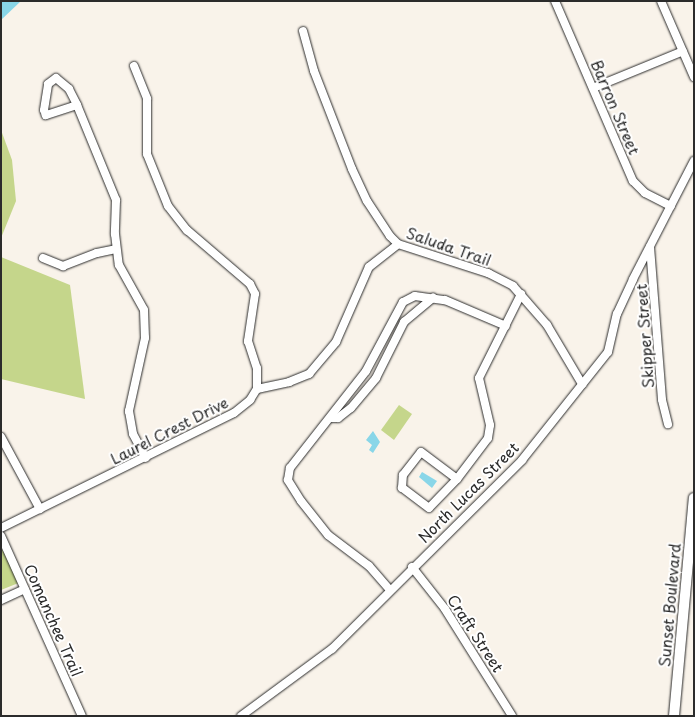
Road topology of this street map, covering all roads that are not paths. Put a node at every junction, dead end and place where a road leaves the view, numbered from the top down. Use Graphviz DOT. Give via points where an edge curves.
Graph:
graph roads {
  1 [pos="555,1"];
  2 [pos="661,1"];
  3 [pos="302,31"];
  4 [pos="683,51"];
  5 [pos="134,66"];
  6 [pos="694,76"];
  7 [pos="593,88"];
  8 [pos="77,105"];
  9 [pos="694,161"];
  10 [pos="671,206"];
  11 [pos="398,244"];
  12 [pos="650,247"];
  13 [pos="116,250"];
  14 [pos="43,258"];
  15 [pos="522,294"];
  16 [pos="433,298"];
  17 [pos="506,326"];
  18 [pos="582,384"];
  19 [pos="256,389"];
  20 [pos="331,418"];
  21 [pos="668,424"];
  22 [pos="1,437"];
  23 [pos="146,458"];
  24 [pos="457,479"];
  25 [pos="694,498"];
  26 [pos="40,510"];
  27 [pos="1,528"];
  28 [pos="692,530"];
  29 [pos="1,536"];
  30 [pos="412,567"];
  31 [pos="25,589"];
  32 [pos="390,590"];
  33 [pos="1,600"];
  34 [pos="82,716"];
  35 [pos="241,716"];
  36 [pos="512,716"];
  37 [pos="674,716"];
  1 -- 7 [label="street, Barron Street"];
  2 -- 4 [label="street"];
  3 -- 11 [label="street, Saluda Trail" via="352,169 376,216"];
  4 -- 6 [label="street"];
  4 -- 7 [label="street"];
  5 -- 19 [label="street" via="147,99 147,154 168,206 187,230 250,284 255,294 248,341 257,368"];
  7 -- 10 [label="street, Barron Street" via="633,182 645,193"];
  8 -- 8 [label="street" via="65,85 56,78 51,79 44,110 46,115"];
  8 -- 13 [label="street" via="114,194"];
  9 -- 10 [label="street, North Lucas Street"];
  10 -- 12 [label="street, North Lucas Street"];
  11 -- 15 [label="street, Saluda Trail" via="498,277"];
  11 -- 19 [label="street" via="369,267 336,342 316,369 289,382"];
  12 -- 18 [label="street, North Lucas Street" via="617,314 608,352"];
  12 -- 21 [label="street, Skipper Street" via="662,400"];
  13 -- 14 [label="street" via="97,253 62,266"];
  13 -- 23 [label="street" via="122,270 140,299 146,316 145,338 129,411 133,434"];
  15 -- 17 [label="street"];
  15 -- 18 [label="street, Saluda Trail" via="547,325"];
  16 -- 17 [label="street"];
  16 -- 20 [label="street" via="404,322 376,378 351,408 338,418"];
  16 -- 20 [label="street" via="415,296 403,302 370,366"];
  17 -- 24 [label="street" via="479,378 490,426 488,438"];
  18 -- 30 [label="street, North Lucas Street" via="522,460"];
  19 -- 23 [label="street, Laurel Crest Drive" via="250,400 234,413"];
  20 -- 32 [label="street" via="296,457 288,474 290,486 328,535 369,566"];
  22 -- 26 [label="street"];
  23 -- 26 [label="street, Laurel Crest Drive"];
  24 -- 24 [label="street" via="429,508 402,488 403,475 421,452"];
  25 -- 28 [label="main road, Sunset Boulevard"];
  26 -- 27 [label="street, Laurel Crest Drive"];
  28 -- 37 [label="main road, Sunset Boulevard"];
  29 -- 31 [label="street, Comanchee Trail"];
  30 -- 32 [label="street, North Lucas Street"];
  30 -- 36 [label="street, Craft Street" via="445,609"];
  31 -- 33 [label="street"];
  31 -- 34 [label="street, Comanchee Trail"];
  32 -- 35 [label="street, North Lucas Street" via="332,649"];
}
